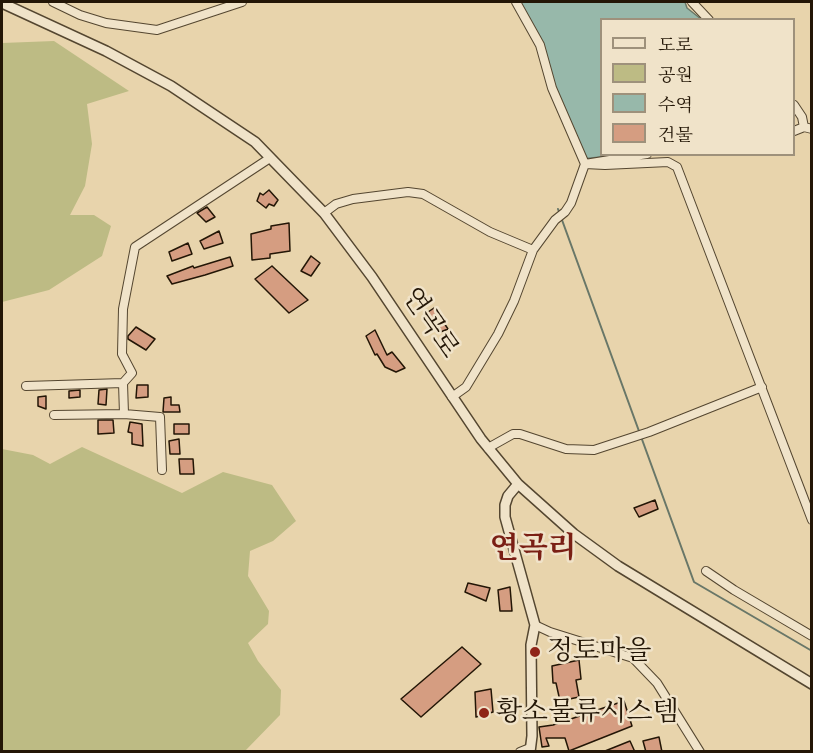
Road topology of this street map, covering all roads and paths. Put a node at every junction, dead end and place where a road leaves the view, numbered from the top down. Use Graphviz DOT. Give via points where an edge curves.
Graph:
graph roads {
  1 [pos="53,2"];
  2 [pos="242,2"];
  3 [pos="516,2"];
  4 [pos="692,2"];
  5 [pos="2,3"];
  6 [pos="707,18"];
  7 [pos="795,106"];
  8 [pos="808,128"];
  9 [pos="635,156"];
  10 [pos="270,158"];
  11 [pos="585,164"];
  12 [pos="324,213"];
  13 [pos="533,250"];
  14 [pos="123,383"];
  15 [pos="26,386"];
  16 [pos="762,387"];
  17 [pos="452,397"];
  18 [pos="124,414"];
  19 [pos="54,415"];
  20 [pos="488,448"];
  21 [pos="162,470"];
  22 [pos="518,484"];
  23 [pos="812,520"];
  24 [pos="706,571"];
  25 [pos="535,625"];
  26 [pos="812,636"];
  27 [pos="812,684"];
  28 [pos="530,750"];
  29 [pos="520,752"];
  30 [pos="700,752"];
  1 -- 2 [label="street" via="106,23 156,30"];
  3 -- 11 [label="street" via="540,45 552,88"];
  4 -- 6 [label="street"];
  5 -- 10 [label="street, 연곡로" via="171,86 255,142"];
  7 -- 8 [label="street"];
  9 -- 11 [label="street"];
  10 -- 12 [label="street, 연곡로"];
  10 -- 14 [label="street" via="135,247 123,309 122,342 122,354 132,373"];
  11 -- 13 [label="street" via="571,203"];
  11 -- 16 [label="street" via="669,162 677,166"];
  12 -- 13 [label="street" via="353,199 408,192 423,194 490,232"];
  12 -- 17 [label="street, 연곡로"];
  13 -- 17 [label="street" via="498,334 466,387"];
  14 -- 15 [label="street"];
  14 -- 18 [label="street"];
  16 -- 20 [label="street" via="594,450 566,449 520,435"];
  16 -- 23 [label="street"];
  17 -- 20 [label="street, 연곡로"];
  18 -- 19 [label="street"];
  18 -- 21 [label="street" via="160,417"];
  20 -- 22 [label="street, 연곡로"];
  22 -- 25 [label="street" via="508,496 505,517"];
  22 -- 27 [label="street, 연곡로" via="574,534 618,566"];
  24 -- 26 [label="street"];
  25 -- 28 [label="street" via="531,645"];
  25 -- 30 [label="street" via="633,658 657,683"];
  28 -- 29 [label="street"];
}
